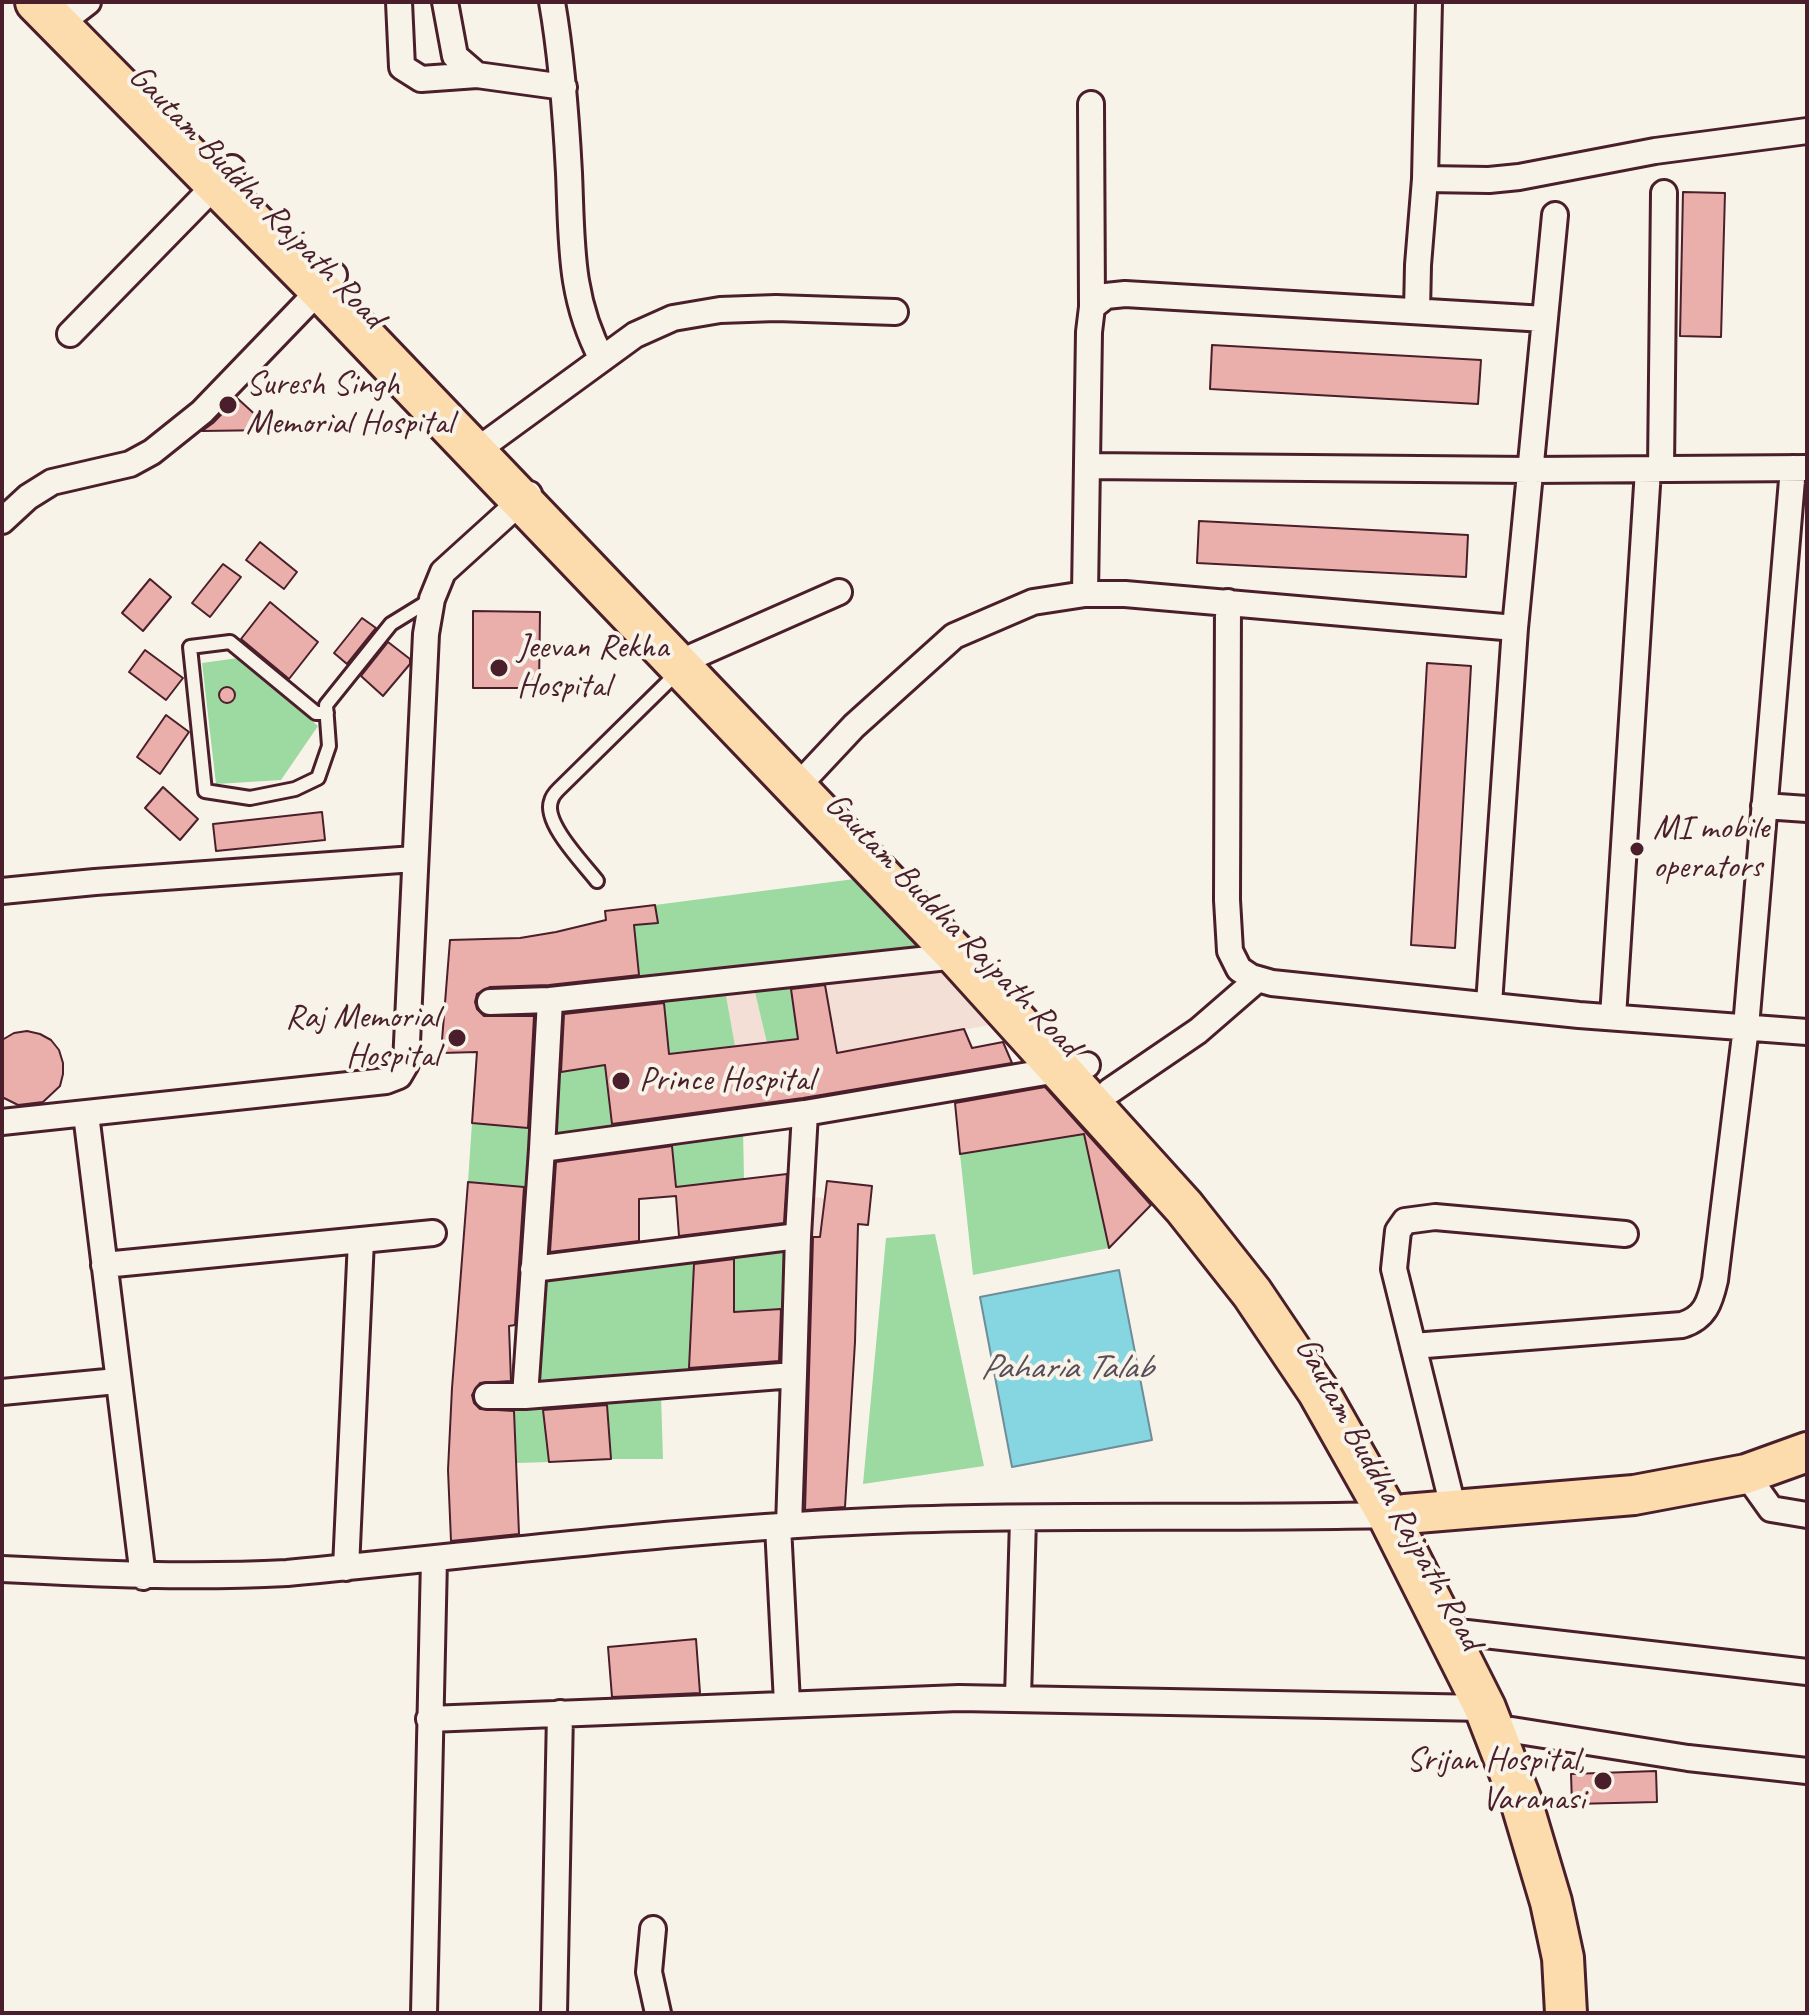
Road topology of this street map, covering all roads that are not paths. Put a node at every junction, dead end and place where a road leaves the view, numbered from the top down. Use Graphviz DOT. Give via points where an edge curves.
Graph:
graph roads {
  1 [pos="36,2"];
  2 [pos="399,2"];
  3 [pos="445,2"];
  4 [pos="552,2"];
  5 [pos="1429,2"];
  6 [pos="76,5"];
  7 [pos="477,75"];
  8 [pos="564,87"];
  9 [pos="1091,104"];
  10 [pos="1807,131"];
  11 [pos="224,177"];
  12 [pos="1425,179"];
  13 [pos="1664,193"];
  14 [pos="1555,215"];
  15 [pos="327,282"];
  16 [pos="1092,307"];
  17 [pos="1417,311"];
  18 [pos="895,312"];
  19 [pos="1545,319"];
  20 [pos="70,334"];
  21 [pos="602,359"];
  22 [pos="487,443"];
  23 [pos="1087,466"];
  24 [pos="1800,468"];
  25 [pos="1655,469"];
  26 [pos="1530,470"];
  27 [pos="526,496"];
  28 [pos="2,521"];
  29 [pos="839,592"];
  30 [pos="1085,594"];
  31 [pos="432,599"];
  32 [pos="1228,602"];
  33 [pos="1515,628"];
  34 [pos="688,663"];
  35 [pos="327,713"];
  36 [pos="802,782"];
  37 [pos="1764,806"];
  38 [pos="1807,809"];
  39 [pos="414,859"];
  40 [pos="597,881"];
  41 [pos="2,891"];
  42 [pos="957,956"];
  43 [pos="1258,979"];
  44 [pos="550,1000"];
  45 [pos="490,1002"];
  46 [pos="1489,1004"];
  47 [pos="1613,1017"];
  48 [pos="1746,1027"];
  49 [pos="1807,1032"];
  50 [pos="1086,1075"];
  51 [pos="805,1113"];
  52 [pos="86,1114"];
  53 [pos="2,1122"];
  54 [pos="542,1149"];
  55 [pos="433,1233"];
  56 [pos="1625,1234"];
  57 [pos="798,1236"];
  58 [pos="361,1240"];
  59 [pos="104,1265"];
  60 [pos="533,1269"];
  61 [pos="1413,1346"];
  62 [pos="794,1375"];
  63 [pos="117,1381"];
  64 [pos="2,1392"];
  65 [pos="487,1396"];
  66 [pos="525,1396"];
  67 [pos="1807,1452"];
  68 [pos="1746,1474"];
  69 [pos="1454,1511"];
  70 [pos="1396,1514"];
  71 [pos="1807,1515"];
  72 [pos="1023,1519"];
  73 [pos="783,1526"];
  74 [pos="434,1559"];
  75 [pos="346,1568"];
  76 [pos="2,1569"];
  77 [pos="143,1577"];
  78 [pos="1467,1633"];
  79 [pos="1807,1672"];
  80 [pos="1018,1698"];
  81 [pos="787,1703"];
  82 [pos="560,1713"];
  83 [pos="429,1719"];
  84 [pos="1498,1719"];
  85 [pos="1807,1771"];
  86 [pos="653,1929"];
  87 [pos="424,2013"];
  88 [pos="554,2013"];
  89 [pos="658,2013"];
  90 [pos="1566,2013"];
  91 [pos="1582,2013"];
  1 -- 11 [label="highway"];
  2 -- 7 [label="street" via="402,67 421,79"];
  3 -- 7 [label="street" via="455,56"];
  4 -- 8 [label="street"];
  5 -- 12 [label="street"];
  6 -- 11 [label="highway, Gautam Buddha Rajpath Road"];
  7 -- 8 [label="street"];
  8 -- 21 [label="street" via="576,290 587,331"];
  9 -- 16 [label="street"];
  10 -- 12 [label="street" via="1655,151 1519,177"];
  11 -- 15 [label="highway, Gautam Buddha Rajpath Road"];
  11 -- 20 [label="street"];
  12 -- 17 [label="street"];
  13 -- 25 [label="street"];
  14 -- 19 [label="street"];
  15 -- 22 [label="highway, Gautam Buddha Rajpath Road"];
  15 -- 27 [label="highway"];
  15 -- 28 [label="street" via="202,412 152,452 130,464 52,482"];
  16 -- 17 [label="street" via="1106,296 1125,294"];
  16 -- 23 [label="street"];
  17 -- 19 [label="street"];
  18 -- 21 [label="street" via="720,310 673,318 635,335"];
  19 -- 26 [label="street"];
  21 -- 22 [label="street"];
  22 -- 27 [label="highway, Gautam Buddha Rajpath Road"];
  23 -- 26 [label="street"];
  23 -- 30 [label="street"];
  24 -- 25 [label="street"];
  24 -- 37 [label="street"];
  25 -- 26 [label="street"];
  25 -- 47 [label="street"];
  26 -- 33 [label="street"];
  27 -- 31 [label="street" via="443,572"];
  27 -- 34 [label="highway, Gautam Buddha Rajpath Road"];
  29 -- 34 [label="street"];
  30 -- 32 [label="street"];
  30 -- 36 [label="street" via="1033,602 954,636 854,726"];
  31 -- 35 [label="lane" via="391,624 326,705"];
  31 -- 39 [label="street"];
  32 -- 33 [label="street"];
  32 -- 43 [label="street" via="1230,951 1239,969"];
  33 -- 46 [label="street"];
  34 -- 36 [label="highway, Gautam Buddha Rajpath Road"];
  34 -- 40 [label="lane" via="550,801 550,817"];
  35 -- 35 [label="lane" via="316,713 230,642 190,647 205,791 250,798 295,789 318,778 329,746"];
  36 -- 42 [label="highway"];
  36 -- 50 [label="highway, Gautam Buddha Rajpath Road"];
  37 -- 38 [label="street"];
  37 -- 48 [label="street"];
  39 -- 41 [label="street"];
  39 -- 52 [label="street" via="406,1064 399,1076"];
  42 -- 44 [label="street"];
  42 -- 50 [label="highway"];
  43 -- 46 [label="street"];
  43 -- 50 [label="street" via="1198,1031"];
  44 -- 45 [label="street"];
  44 -- 54 [label="street"];
  46 -- 47 [label="street"];
  47 -- 48 [label="street"];
  48 -- 49 [label="street"];
  48 -- 61 [label="street" via="1715,1280 1703,1314 1695,1321 1659,1328"];
  50 -- 51 [label="street"];
  50 -- 70 [label="highway" via="1252,1293"];
  50 -- 70 [label="highway, Gautam Buddha Rajpath Road" via="1170,1160 1291,1319 1371,1448"];
  51 -- 54 [label="street"];
  51 -- 57 [label="street"];
  52 -- 53 [label="street"];
  52 -- 59 [label="street"];
  54 -- 60 [label="street"];
  55 -- 58 [label="street"];
  56 -- 61 [label="street" via="1435,1217 1405,1221 1398,1231 1394,1269"];
  57 -- 60 [label="street"];
  57 -- 62 [label="street"];
  58 -- 59 [label="street"];
  58 -- 75 [label="street"];
  59 -- 63 [label="street"];
  60 -- 66 [label="street"];
  61 -- 69 [label="street"];
  62 -- 66 [label="street"];
  62 -- 73 [label="street"];
  63 -- 64 [label="street"];
  63 -- 77 [label="street"];
  65 -- 66 [label="street"];
  67 -- 68 [label="main road"];
  68 -- 69 [label="main road" via="1634,1495"];
  68 -- 71 [label="street" via="1771,1509"];
  69 -- 70 [label="main road"];
  70 -- 72 [label="street"];
  70 -- 78 [label="highway, Gautam Buddha Rajpath Road"];
  70 -- 84 [label="highway"];
  72 -- 73 [label="street"];
  72 -- 80 [label="street"];
  73 -- 74 [label="street"];
  73 -- 81 [label="street"];
  74 -- 75 [label="street"];
  74 -- 83 [label="street"];
  75 -- 77 [label="street"];
  76 -- 77 [label="street"];
  78 -- 79 [label="street"];
  78 -- 84 [label="highway, Gautam Buddha Rajpath Road"];
  80 -- 81 [label="street"];
  80 -- 84 [label="street"];
  81 -- 82 [label="street"];
  82 -- 83 [label="street"];
  82 -- 88 [label="street"];
  83 -- 87 [label="street"];
  84 -- 85 [label="street" via="1702,1760"];
  84 -- 90 [label="highway" via="1551,1902 1563,1958"];
  84 -- 91 [label="highway, Gautam Buddha Rajpath Road" via="1546,1819 1579,1956"];
  86 -- 89 [label="street" via="649,1972"];
}
